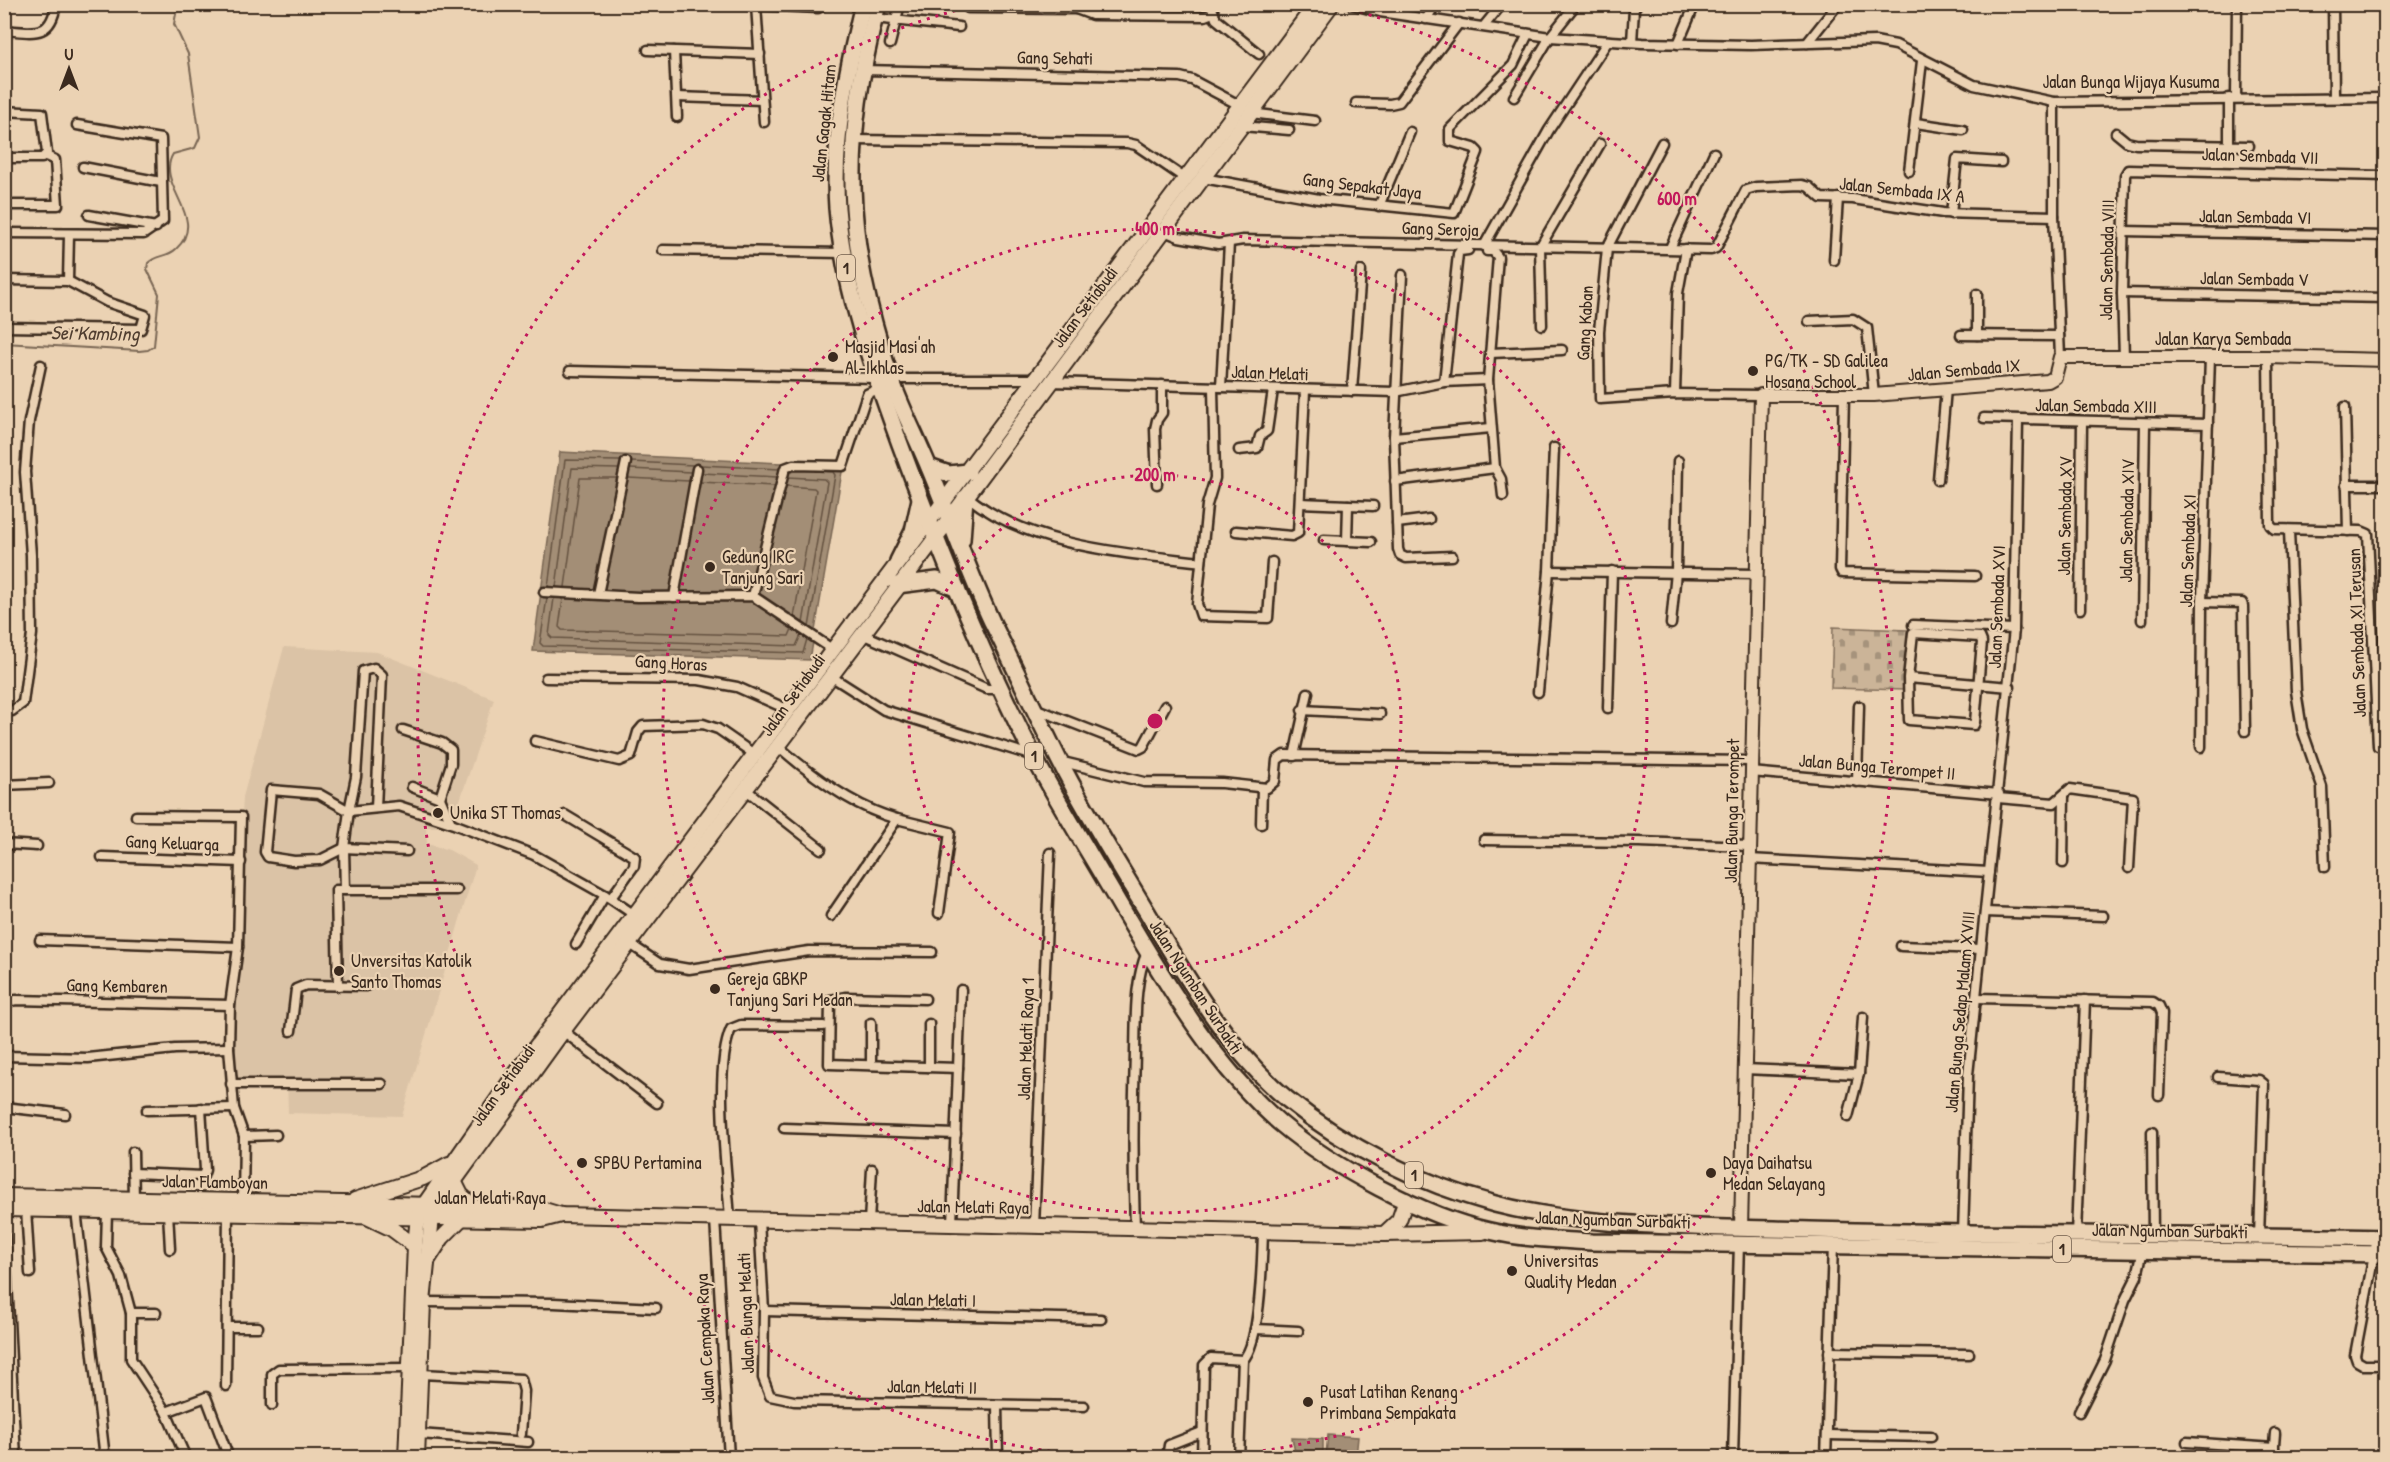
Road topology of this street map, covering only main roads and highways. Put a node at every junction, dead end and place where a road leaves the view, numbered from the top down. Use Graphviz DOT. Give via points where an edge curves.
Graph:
graph roads {
  1 [pos="863,4"];
  2 [pos="1316,4"];
  3 [pos="1332,4"];
  4 [pos="876,11"];
  5 [pos="1270,62"];
  6 [pos="1246,109"];
  7 [pos="1130,265"];
  8 [pos="1044,380"];
  9 [pos="882,382"];
  10 [pos="929,467"];
  11 [pos="968,472"];
  12 [pos="966,497"];
  13 [pos="920,499"];
  14 [pos="947,511"];
  15 [pos="933,528"];
  16 [pos="962,550"];
  17 [pos="898,561"];
  18 [pos="897,585"];
  19 [pos="957,589"];
  20 [pos="773,741"];
  21 [pos="1173,954"];
  22 [pos="1152,957"];
  23 [pos="511,1080"];
  24 [pos="524,1089"];
  25 [pos="453,1162"];
  26 [pos="454,1181"];
  27 [pos="4,1196"];
  28 [pos="1406,1200"];
  29 [pos="345,1203"];
  30 [pos="473,1206"];
  31 [pos="281,1208"];
  32 [pos="4,1209"];
  33 [pos="428,1211"];
  34 [pos="361,1215"];
  35 [pos="561,1215"];
  36 [pos="462,1218"];
  37 [pos="1490,1232"];
  38 [pos="1384,1234"];
  39 [pos="1740,1235"];
  40 [pos="2381,1238"];
  41 [pos="415,1246"];
  42 [pos="2380,1254"];
  43 [pos="427,1262"];
  44 [pos="415,1371"];
  45 [pos="406,1457"];
  46 [pos="417,1458"];
  1 -- 9 [label="highway, Jalan Gagak Hitam / 1" via="848,68 837,159 837,206 853,304"];
  2 -- 5 [label="main road, Jalan Setiabudi"];
  3 -- 5 [label="main road, Jalan Setiabudi"];
  4 -- 9 [label="highway, Jalan Gagak Hitam / 1" via="862,70 850,183 858,253"];
  5 -- 6 [label="main road, Jalan Setiabudi"];
  6 -- 7 [label="main road, Jalan Setiabudi" via="1186,179"];
  6 -- 7 [label="main road, Jalan Setiabudi" via="1242,126 1164,231"];
  7 -- 8 [label="main road, Jalan Setiabudi"];
  8 -- 11 [label="main road, Jalan Setiabudi"];
  8 -- 12 [label="main road, Jalan Setiabudi"];
  9 -- 10 [label="highway, Jalan Gagak Hitam / 1"];
  9 -- 13 [label="highway, Jalan Gagak Hitam / 1"];
  10 -- 11 [label="highway" via="949,474"];
  10 -- 14 [label="highway, Jalan Gagak Hitam / 1"];
  11 -- 14 [label="main road, Jalan Setiabudi"];
  12 -- 14 [label="main road, Jalan Setiabudi"];
  12 -- 16 [label="highway"];
  13 -- 15 [label="highway, Jalan Gagak Hitam / 1"];
  13 -- 17 [label="highway" via="913,531"];
  14 -- 15 [label="main road, Jalan Setiabudi"];
  14 -- 16 [label="highway, Jalan Ngumban Surbakti / 1"];
  15 -- 17 [label="main road, Jalan Setiabudi"];
  15 -- 18 [label="main road, Jalan Setiabudi"];
  15 -- 19 [label="highway, Jalan Ngumban Surbakti / 1"];
  16 -- 21 [label="highway, Jalan Ngumban Surbakti / 1" via="1059,761"];
  17 -- 20 [label="main road, Jalan Setiabudi" via="789,710"];
  18 -- 19 [label="highway" via="937,580"];
  18 -- 20 [label="main road, Jalan Setiabudi" via="862,634"];
  19 -- 22 [label="highway, Jalan Ngumban Surbakti / 1" via="1034,756"];
  20 -- 23 [label="main road, Jalan Setiabudi" via="754,754"];
  20 -- 24 [label="main road, Jalan Setiabudi" via="745,789 563,1031"];
  21 -- 22 [label="highway"];
  21 -- 39 [label="highway, Jalan Ngumban Surbakti / 1" via="1246,1057 1285,1098 1382,1160 1435,1185 1502,1206 1576,1220"];
  22 -- 28 [label="highway, Jalan Ngumban Surbakti / 1" via="1228,1071 1264,1109 1303,1140"];
  23 -- 24 [label="main road"];
  23 -- 25 [label="main road, Jalan Setiabudi"];
  24 -- 26 [label="main road, Jalan Setiabudi"];
  25 -- 29 [label="main road" via="423,1178"];
  25 -- 33 [label="main road, Jalan Setiabudi"];
  26 -- 30 [label="main road"];
  26 -- 33 [label="main road, Jalan Setiabudi"];
  27 -- 31 [label="main road, Jalan Flamboyan" via="243,1201"];
  28 -- 37 [label="highway, Jalan Ngumban Surbakti / 1"];
  28 -- 38 [label="main road" via="1399,1220"];
  29 -- 31 [label="main road, Jalan Flamboyan"];
  29 -- 33 [label="main road, Jalan Flamboyan"];
  30 -- 33 [label="main road, Jalan Melati Raya"];
  30 -- 35 [label="main road, Jalan Melati Raya" via="541,1209"];
  31 -- 32 [label="main road, Jalan Flamboyan" via="228,1213"];
  31 -- 34 [label="main road, Jalan Flamboyan"];
  33 -- 34 [label="main road, Jalan Flamboyan"];
  33 -- 36 [label="main road, Jalan Melati Raya"];
  33 -- 41 [label="main road, Jalan Setiabudi"];
  33 -- 43 [label="main road, Jalan Setiabudi"];
  34 -- 41 [label="main road" via="392,1229"];
  35 -- 36 [label="main road, Jalan Melati Raya" via="542,1220"];
  35 -- 38 [label="main road, Jalan Melati Raya"];
  36 -- 43 [label="main road" via="442,1238"];
  37 -- 38 [label="main road, Jalan Melati Raya"];
  37 -- 39 [label="highway, Jalan Ngumban Surbakti / 1" via="1592,1242"];
  39 -- 40 [label="highway, Jalan Ngumban Surbakti / 1" via="1963,1233"];
  39 -- 42 [label="highway, Jalan Ngumban Surbakti / 1" via="1833,1245"];
  41 -- 44 [label="main road, Jalan Setiabudi"];
  43 -- 44 [label="main road, Jalan Setiabudi"];
  44 -- 45 [label="main road, Jalan Setiabudi"];
  44 -- 46 [label="main road, Jalan Setiabudi"];
}
